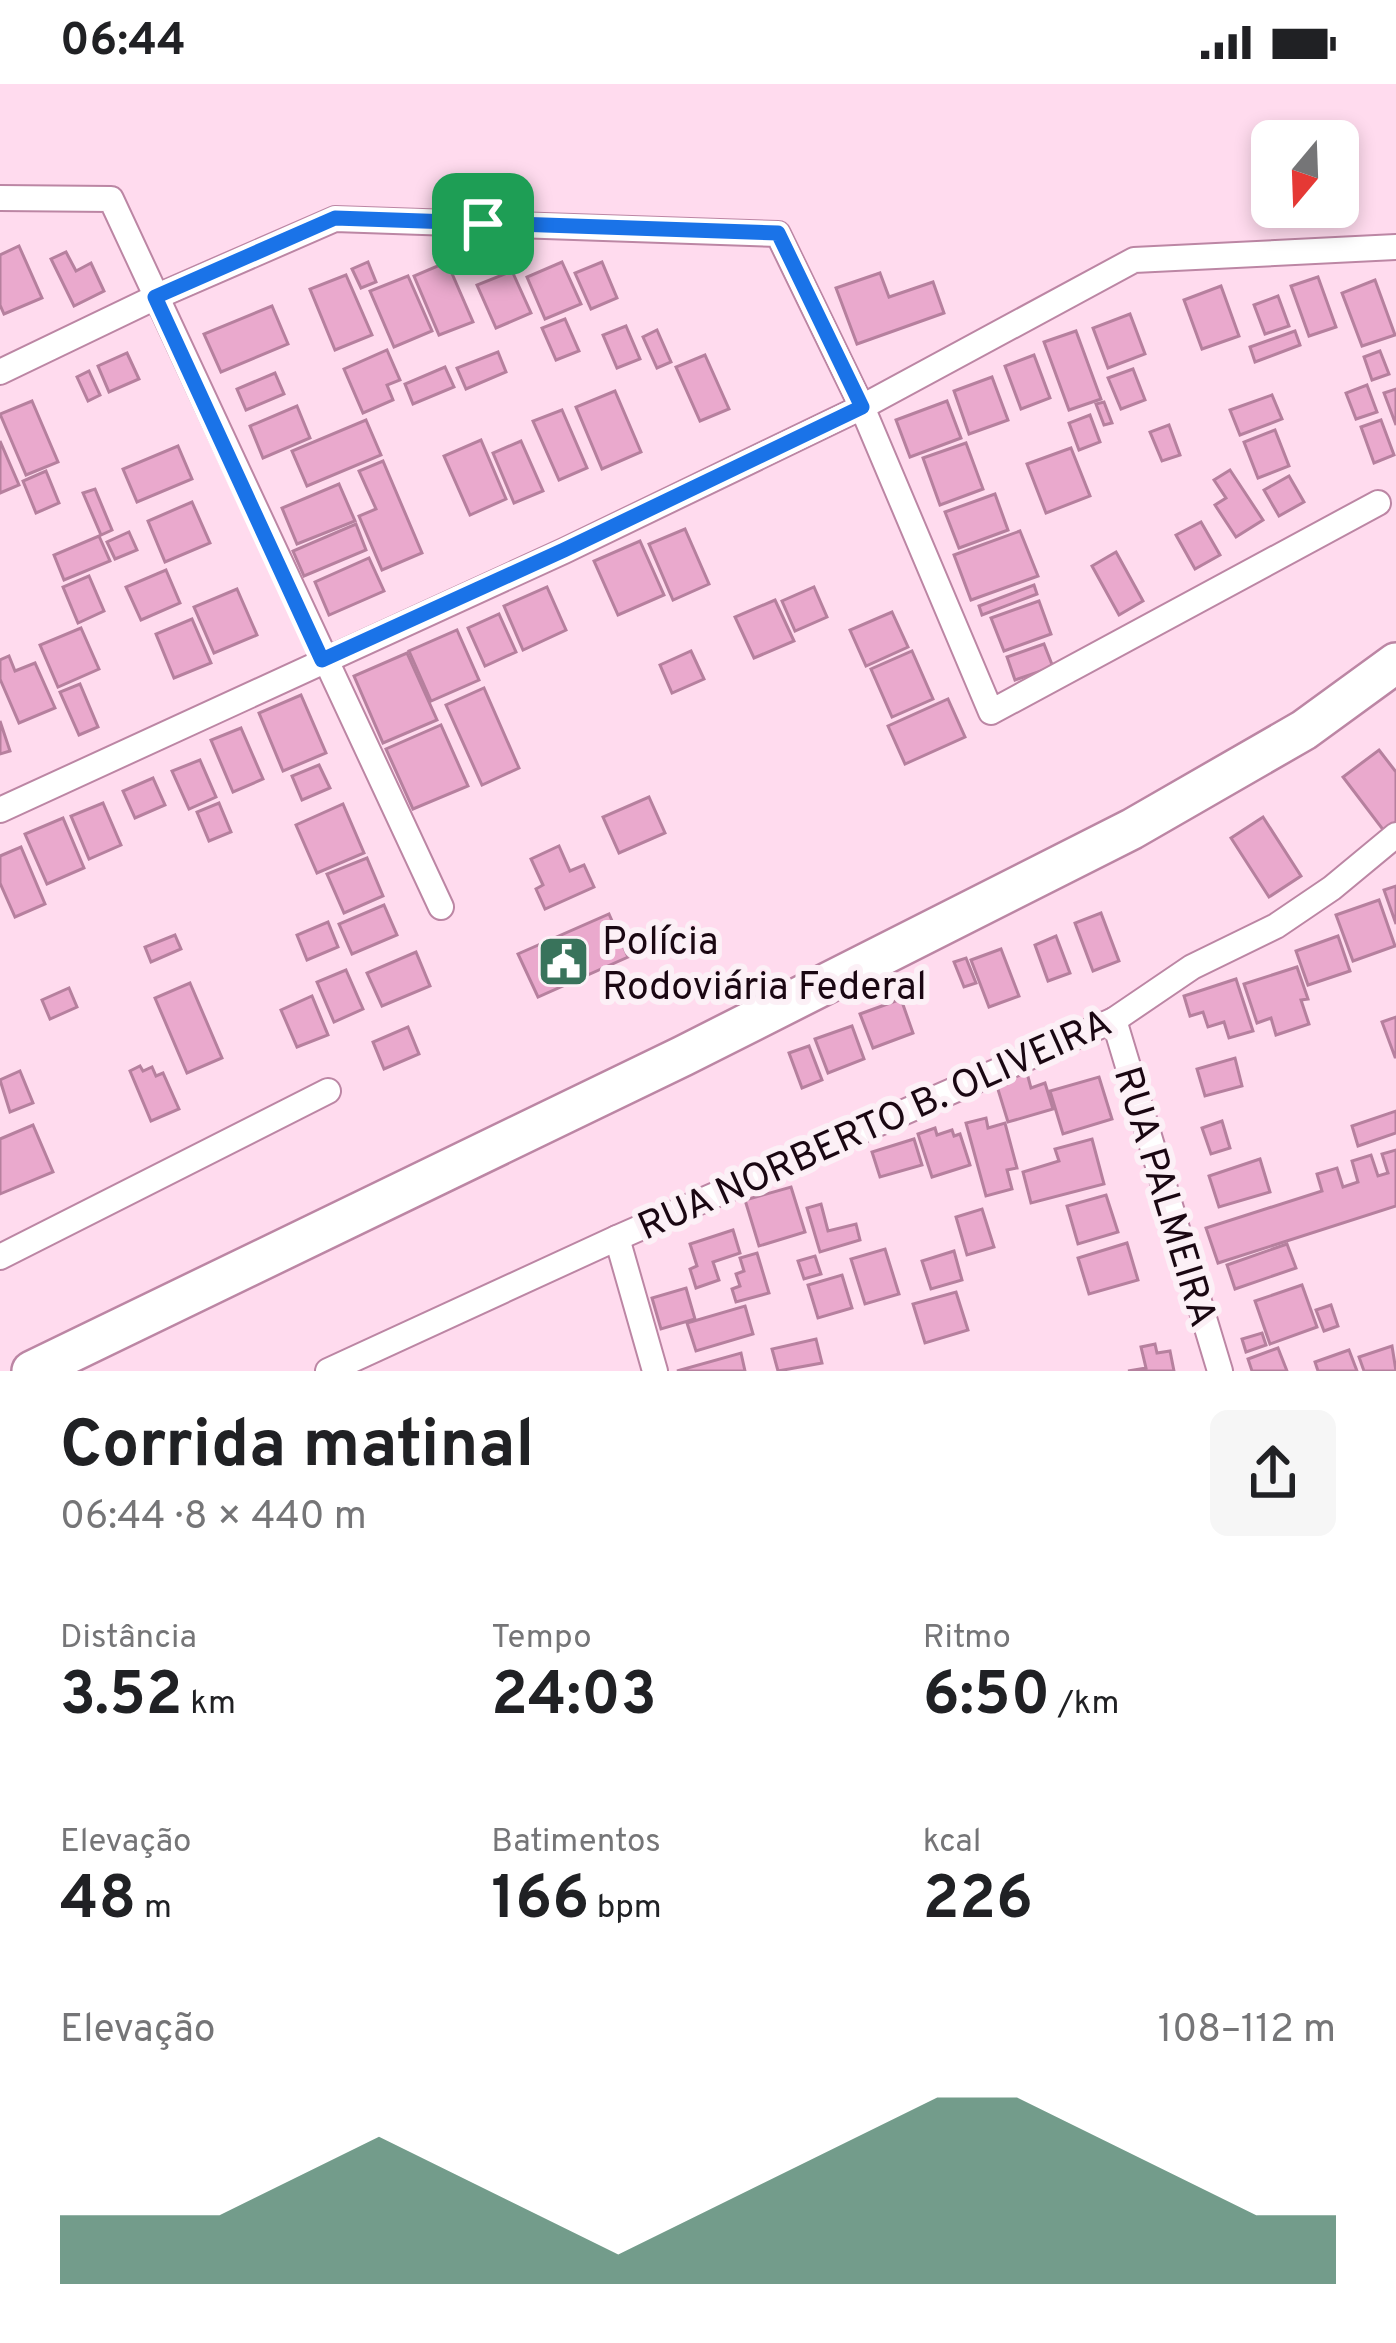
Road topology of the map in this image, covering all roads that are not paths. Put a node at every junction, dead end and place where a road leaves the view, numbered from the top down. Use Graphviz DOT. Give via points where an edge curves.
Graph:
graph roads {
  1 [pos="0,199"];
  2 [pos="1396,247"];
  3 [pos="155,297"];
  4 [pos="0,372"];
  5 [pos="862,407"];
  6 [pos="1378,503"];
  7 [pos="322,660"];
  8 [pos="1396,663"];
  9 [pos="0,810"];
  10 [pos="1396,835"];
  11 [pos="441,907"];
  12 [pos="1114,1020"];
  13 [pos="328,1091"];
  14 [pos="617,1238"];
  15 [pos="0,1257"];
  16 [pos="32,1371"];
  17 [pos="328,1371"];
  18 [pos="655,1371"];
  19 [pos="1220,1371"];
  1 -- 3 [label="street" via="111,199"];
  2 -- 5 [label="street" via="1134,260"];
  3 -- 4 [label="street"];
  3 -- 5 [label="street" via="335,218 778,233"];
  3 -- 7 [label="street"];
  5 -- 6 [label="street" via="991,712"];
  5 -- 7 [label="street"];
  7 -- 9 [label="street"];
  7 -- 11 [label="street"];
  8 -- 16 [label="highway" via="1304,730 1132,829"];
  10 -- 12 [label="street, RUA NORBERTO B. OLIVEIRA" via="1276,926 1192,967"];
  12 -- 14 [label="street, RUA NORBERTO B. OLIVEIRA"];
  12 -- 19 [label="street, RUA PALMEIRA"];
  13 -- 15 [label="street"];
  14 -- 17 [label="street, RUA NORBERTO B. OLIVEIRA"];
  14 -- 18 [label="street"];
}
